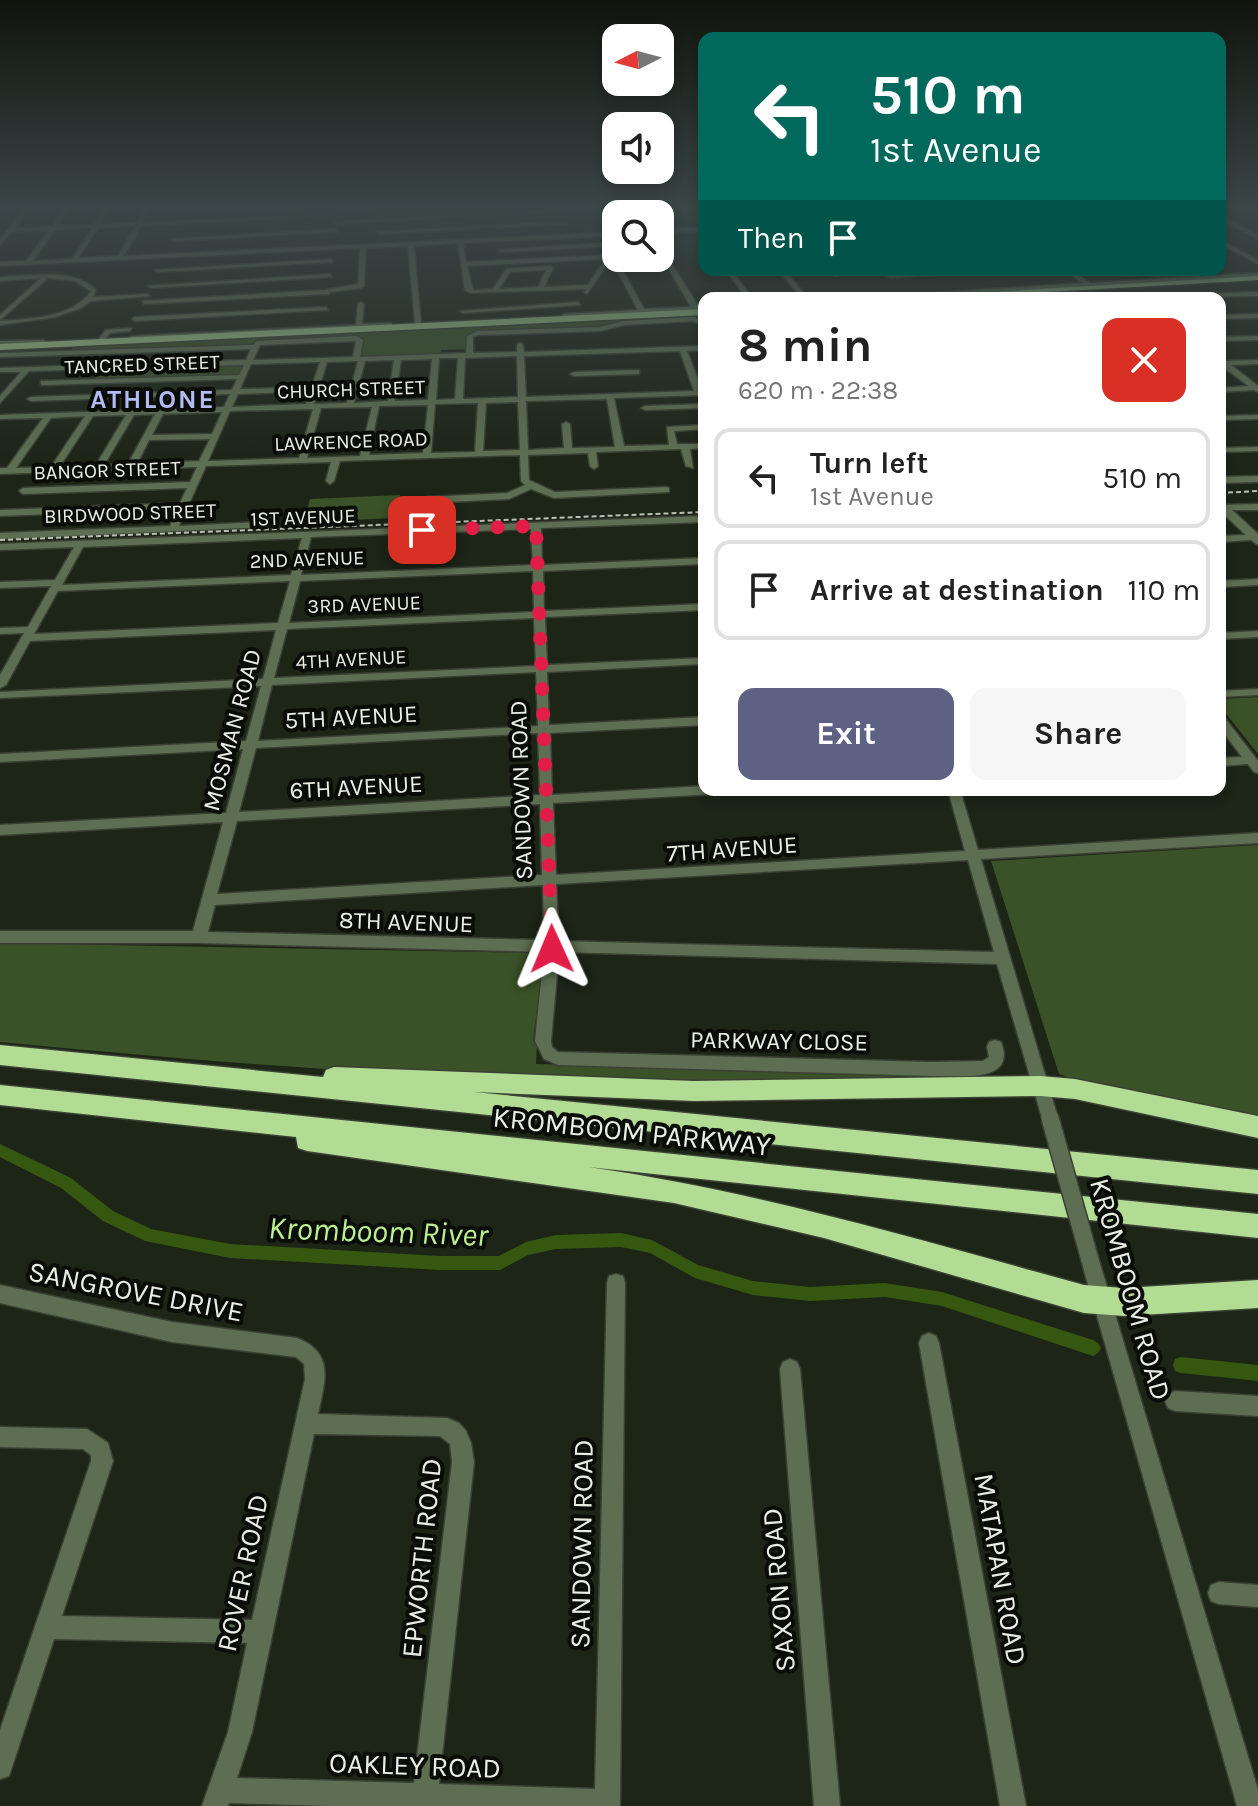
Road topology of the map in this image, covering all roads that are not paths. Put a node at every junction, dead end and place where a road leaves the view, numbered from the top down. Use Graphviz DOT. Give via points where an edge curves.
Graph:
graph roads {
  1 [pos="29,293"];
  2 [pos="93,293"];
  3 [pos="148,293"];
  4 [pos="238,293"];
  5 [pos="293,293"];
  6 [pos="328,293"];
  7 [pos="415,293"];
  8 [pos="586,293"];
  9 [pos="633,293"];
  10 [pos="1258,294"];
  11 [pos="1226,295"];
  12 [pos="237,297"];
  13 [pos="90,299"];
  14 [pos="145,299"];
  15 [pos="361,304"];
  16 [pos="578,304"];
  17 [pos="326,309"];
  18 [pos="463,311"];
  19 [pos="642,312"];
  20 [pos="232,314"];
  21 [pos="698,315"];
  22 [pos="698,315"];
  23 [pos="698,315"];
  24 [pos="572,316"];
  25 [pos="1258,316"];
  26 [pos="1226,317"];
  27 [pos="135,319"];
  28 [pos="0,320"];
  29 [pos="645,322"];
  30 [pos="418,324"];
  31 [pos="359,326"];
  32 [pos="325,327"];
  33 [pos="130,329"];
  34 [pos="574,330"];
  35 [pos="520,331"];
  36 [pos="227,332"];
  37 [pos="126,338"];
  38 [pos="1258,338"];
  39 [pos="1226,339"];
  40 [pos="101,340"];
  41 [pos="255,347"];
  42 [pos="698,348"];
  43 [pos="0,349"];
  44 [pos="653,349"];
  45 [pos="683,349"];
  46 [pos="598,351"];
  47 [pos="576,352"];
  48 [pos="521,354"];
  49 [pos="465,355"];
  50 [pos="436,356"];
  51 [pos="398,357"];
  52 [pos="359,359"];
  53 [pos="324,360"];
  54 [pos="248,362"];
  55 [pos="1226,362"];
  56 [pos="1258,362"];
  57 [pos="1226,365"];
  58 [pos="56,368"];
  59 [pos="27,369"];
  60 [pos="0,370"];
  61 [pos="690,370"];
  62 [pos="698,370"];
  63 [pos="636,372"];
  64 [pos="602,373"];
  65 [pos="574,374"];
  66 [pos="241,377"];
  67 [pos="130,381"];
  68 [pos="44,383"];
  69 [pos="698,387"];
  70 [pos="1257,389"];
  71 [pos="290,390"];
  72 [pos="1226,390"];
  73 [pos="235,392"];
  74 [pos="698,393"];
  75 [pos="120,396"];
  76 [pos="610,396"];
  77 [pos="31,399"];
  78 [pos="523,399"];
  79 [pos="0,401"];
  80 [pos="459,401"];
  81 [pos="482,401"];
  82 [pos="432,402"];
  83 [pos="376,404"];
  84 [pos="391,404"];
  85 [pos="350,405"];
  86 [pos="314,406"];
  87 [pos="698,406"];
  88 [pos="645,408"];
  89 [pos="227,409"];
  90 [pos="161,411"];
  91 [pos="132,412"];
  92 [pos="91,413"];
  93 [pos="110,413"];
  94 [pos="49,415"];
  95 [pos="9,416"];
  96 [pos="1258,417"];
  97 [pos="1226,418"];
  98 [pos="566,424"];
  99 [pos="0,426"];
  100 [pos="698,427"];
  101 [pos="215,436"];
  102 [pos="147,438"];
  103 [pos="698,446"];
  104 [pos="673,447"];
  105 [pos="685,447"];
  106 [pos="620,449"];
  107 [pos="1258,449"];
  108 [pos="592,450"];
  109 [pos="1226,450"];
  110 [pos="568,451"];
  111 [pos="524,452"];
  112 [pos="479,454"];
  113 [pos="427,456"];
  114 [pos="364,458"];
  115 [pos="336,459"];
  116 [pos="302,461"];
  117 [pos="202,464"];
  118 [pos="594,466"];
  119 [pos="690,466"];
  120 [pos="131,467"];
  121 [pos="98,468"];
  122 [pos="54,469"];
  123 [pos="38,470"];
  124 [pos="4,471"];
  125 [pos="1258,479"];
  126 [pos="1226,480"];
  127 [pos="330,481"];
  128 [pos="193,485"];
  129 [pos="531,486"];
  130 [pos="666,490"];
  131 [pos="23,491"];
  132 [pos="427,500"];
  133 [pos="184,506"];
  134 [pos="1258,507"];
  135 [pos="1226,508"];
  136 [pos="1226,512"];
  137 [pos="4,513"];
  138 [pos="698,519"];
  139 [pos="0,525"];
  140 [pos="262,525"];
  141 [pos="536,526"];
  142 [pos="173,529"];
  143 [pos="307,535"];
  144 [pos="0,536"];
  145 [pos="1226,539"];
  146 [pos="1256,539"];
  147 [pos="80,544"];
  148 [pos="0,547"];
  149 [pos="698,561"];
  150 [pos="538,568"];
  151 [pos="296,577"];
  152 [pos="1258,582"];
  153 [pos="1226,584"];
  154 [pos="0,585"];
  155 [pos="56,586"];
  156 [pos="698,607"];
  157 [pos="539,615"];
  158 [pos="283,626"];
  159 [pos="0,631"];
  160 [pos="29,634"];
  161 [pos="1258,634"];
  162 [pos="1226,636"];
  163 [pos="698,661"];
  164 [pos="542,669"];
  165 [pos="268,681"];
  166 [pos="0,686"];
  167 [pos="1258,692"];
  168 [pos="1226,694"];
  169 [pos="698,721"];
  170 [pos="1226,728"];
  171 [pos="544,729"];
  172 [pos="251,744"];
  173 [pos="0,758"];
  174 [pos="1226,763"];
  175 [pos="1255,765"];
  176 [pos="698,791"];
  177 [pos="956,796"];
  178 [pos="547,799"];
  179 [pos="232,816"];
  180 [pos="0,830"];
  181 [pos="1258,838"];
  182 [pos="973,855"];
  183 [pos="551,882"];
  184 [pos="209,900"];
  185 [pos="0,937"];
  186 [pos="199,937"];
  187 [pos="552,949"];
  188 [pos="1002,958"];
  189 [pos="995,1047"];
  190 [pos="546,1052"];
  191 [pos="0,1055"];
  192 [pos="78,1063"];
  193 [pos="1040,1086"];
  194 [pos="0,1095"];
  195 [pos="155,1111"];
  196 [pos="1258,1127"];
  197 [pos="1258,1182"];
  198 [pos="1258,1226"];
  199 [pos="616,1283"];
  200 [pos="0,1294"];
  201 [pos="1258,1294"];
  202 [pos="1106,1313"];
  203 [pos="929,1343"];
  204 [pos="309,1352"];
  205 [pos="790,1369"];
  206 [pos="1175,1401"];
  207 [pos="1258,1406"];
  208 [pos="305,1424"];
  209 [pos="0,1437"];
  210 [pos="1219,1593"];
  211 [pos="1258,1596"];
  212 [pos="49,1627"];
  213 [pos="260,1632"];
  214 [pos="0,1767"];
  215 [pos="425,1795"];
  216 [pos="218,1798"];
  217 [pos="607,1804"];
  218 [pos="827,1806"];
  219 [pos="1013,1806"];
  220 [pos="1250,1806"];
  1 -- 28 [label="street"];
  2 -- 13 [label="street"];
  3 -- 14 [label="street"];
  4 -- 12 [label="street"];
  5 -- 12 [label="street"];
  6 -- 17 [label="street"];
  7 -- 30 [label="street"];
  8 -- 16 [label="street"];
  9 -- 19 [label="street"];
  10 -- 11 [label="street"];
  12 -- 14 [label="street"];
  12 -- 20 [label="street"];
  13 -- 14 [label="street"];
  13 -- 28 [label="street" via="80,306 85,309 81,315 64,321"];
  14 -- 27 [label="street"];
  15 -- 31 [label="street"];
  16 -- 18 [label="street"];
  16 -- 24 [label="street"];
  17 -- 20 [label="street"];
  17 -- 32 [label="street"];
  19 -- 21 [label="street"];
  19 -- 24 [label="street"];
  20 -- 27 [label="street"];
  20 -- 36 [label="street"];
  22 -- 29 [label="street"];
  23 -- 43 [label="main road"];
  24 -- 30 [label="street"];
  25 -- 26 [label="street"];
  27 -- 33 [label="street"];
  29 -- 34 [label="street"];
  29 -- 44 [label="street"];
  30 -- 31 [label="street"];
  31 -- 32 [label="street"];
  32 -- 36 [label="street"];
  33 -- 37 [label="street"];
  33 -- 40 [label="street" via="108,331"];
  34 -- 35 [label="street"];
  34 -- 47 [label="street"];
  35 -- 48 [label="street"];
  35 -- 49 [label="street" via="473,334"];
  36 -- 37 [label="street"];
  37 -- 40 [label="street"];
  38 -- 39 [label="street"];
  40 -- 43 [label="street"];
  41 -- 43 [label="street"];
  41 -- 52 [label="street" via="263,341 358,338"];
  41 -- 54 [label="street"];
  42 -- 45 [label="street"];
  44 -- 45 [label="street"];
  44 -- 46 [label="street"];
  45 -- 61 [label="street"];
  46 -- 47 [label="street"];
  46 -- 64 [label="street"];
  47 -- 48 [label="street"];
  48 -- 49 [label="street"];
  48 -- 78 [label="street"];
  49 -- 50 [label="street"];
  49 -- 80 [label="street"];
  50 -- 51 [label="street"];
  50 -- 82 [label="street"];
  51 -- 52 [label="street"];
  51 -- 84 [label="street"];
  52 -- 53 [label="street"];
  52 -- 85 [label="street"];
  53 -- 54 [label="street"];
  53 -- 86 [label="street"];
  54 -- 58 [label="street"];
  54 -- 66 [label="street"];
  55 -- 56 [label="street"];
  57 -- 70 [label="street"];
  58 -- 59 [label="street"];
  58 -- 68 [label="street"];
  59 -- 60 [label="street"];
  59 -- 79 [label="street"];
  61 -- 62 [label="street"];
  61 -- 69 [label="street"];
  63 -- 64 [label="street"];
  64 -- 65 [label="street"];
  66 -- 67 [label="street, TANCRED STREET"];
  66 -- 73 [label="street"];
  67 -- 68 [label="street, TANCRED STREET"];
  67 -- 75 [label="street"];
  68 -- 77 [label="street"];
  70 -- 72 [label="street"];
  71 -- 73 [label="street"];
  73 -- 75 [label="street"];
  73 -- 89 [label="street"];
  74 -- 76 [label="street, CHURCH STREET"];
  75 -- 77 [label="street"];
  75 -- 93 [label="street"];
  76 -- 78 [label="street, CHURCH STREET"];
  76 -- 106 [label="street"];
  77 -- 95 [label="street"];
  78 -- 81 [label="street, CHURCH STREET"];
  78 -- 111 [label="street"];
  80 -- 81 [label="street, CHURCH STREET"];
  80 -- 82 [label="street, CHURCH STREET"];
  81 -- 112 [label="street"];
  82 -- 84 [label="street, CHURCH STREET"];
  82 -- 113 [label="street"];
  83 -- 84 [label="street, CHURCH STREET"];
  83 -- 85 [label="street, CHURCH STREET"];
  83 -- 114 [label="street"];
  85 -- 86 [label="street, CHURCH STREET"];
  86 -- 89 [label="street, CHURCH STREET"];
  86 -- 116 [label="street"];
  87 -- 88 [label="street"];
  89 -- 90 [label="street, CHURCH STREET"];
  89 -- 101 [label="street"];
  90 -- 91 [label="street, CHURCH STREET"];
  90 -- 102 [label="street"];
  91 -- 93 [label="street, CHURCH STREET"];
  91 -- 121 [label="street"];
  92 -- 93 [label="street, CHURCH STREET"];
  92 -- 94 [label="street, CHURCH STREET"];
  92 -- 122 [label="street"];
  94 -- 95 [label="street, CHURCH STREET"];
  94 -- 124 [label="street"];
  95 -- 99 [label="street"];
  96 -- 97 [label="street"];
  98 -- 110 [label="street"];
  100 -- 104 [label="street" via="670,429"];
  101 -- 102 [label="street"];
  101 -- 117 [label="street"];
  102 -- 120 [label="street"];
  103 -- 105 [label="street, LAWRENCE ROAD"];
  104 -- 105 [label="street, LAWRENCE ROAD"];
  104 -- 106 [label="street, LAWRENCE ROAD"];
  105 -- 119 [label="street"];
  106 -- 108 [label="street, LAWRENCE ROAD"];
  107 -- 109 [label="street"];
  108 -- 110 [label="street, LAWRENCE ROAD"];
  108 -- 118 [label="street"];
  110 -- 111 [label="street, LAWRENCE ROAD"];
  111 -- 112 [label="street, LAWRENCE ROAD"];
  111 -- 129 [label="street" via="525,481"];
  112 -- 113 [label="street, LAWRENCE ROAD"];
  113 -- 114 [label="street, LAWRENCE ROAD"];
  114 -- 115 [label="street, LAWRENCE ROAD"];
  115 -- 116 [label="street, LAWRENCE ROAD"];
  115 -- 127 [label="street"];
  116 -- 117 [label="street, LAWRENCE ROAD"];
  117 -- 120 [label="street, LAWRENCE ROAD"];
  117 -- 128 [label="street"];
  120 -- 121 [label="street, LAWRENCE ROAD"];
  121 -- 122 [label="street, LAWRENCE ROAD"];
  122 -- 123 [label="street, LAWRENCE ROAD"];
  123 -- 124 [label="street, LAWRENCE ROAD"];
  123 -- 131 [label="street"];
  125 -- 126 [label="street"];
  128 -- 131 [label="street, BANGOR STREET"];
  128 -- 133 [label="street"];
  129 -- 130 [label="street" via="554,495"];
  129 -- 132 [label="street" via="509,496"];
  131 -- 137 [label="street"];
  133 -- 137 [label="street"];
  133 -- 142 [label="street"];
  134 -- 135 [label="street"];
  136 -- 146 [label="street"];
  137 -- 139 [label="street"];
  138 -- 141 [label="street, 1ST AVENUE"];
  140 -- 142 [label="street, BIRDWOOD STREET"];
  141 -- 143 [label="street, 1ST AVENUE"];
  141 -- 150 [label="street, SANDOWN ROAD"];
  142 -- 144 [label="street, BIRDWOOD STREET"];
  143 -- 147 [label="street, 1ST AVENUE"];
  143 -- 151 [label="street, MOSMAN ROAD"];
  145 -- 146 [label="street"];
  147 -- 148 [label="street, 1ST AVENUE"];
  147 -- 155 [label="street"];
  149 -- 150 [label="street, 2ND AVENUE"];
  150 -- 151 [label="street, 2ND AVENUE"];
  150 -- 157 [label="street, SANDOWN ROAD"];
  151 -- 155 [label="street, 2ND AVENUE"];
  151 -- 158 [label="street, MOSMAN ROAD"];
  152 -- 153 [label="street"];
  154 -- 155 [label="street, 2ND AVENUE"];
  155 -- 160 [label="street"];
  156 -- 157 [label="street, 3RD AVENUE"];
  157 -- 158 [label="street, 3RD AVENUE"];
  157 -- 164 [label="street, SANDOWN ROAD"];
  158 -- 160 [label="street, 3RD AVENUE"];
  158 -- 165 [label="street, MOSMAN ROAD"];
  159 -- 160 [label="street, 3RD AVENUE"];
  160 -- 166 [label="street"];
  161 -- 162 [label="street"];
  163 -- 164 [label="street, 4TH AVENUE"];
  164 -- 165 [label="street, 4TH AVENUE"];
  164 -- 171 [label="street, SANDOWN ROAD"];
  165 -- 166 [label="street, 4TH AVENUE"];
  165 -- 172 [label="street, MOSMAN ROAD"];
  167 -- 168 [label="street"];
  169 -- 171 [label="street, 5TH AVENUE"];
  170 -- 175 [label="street"];
  171 -- 172 [label="street, 5TH AVENUE"];
  171 -- 178 [label="street, SANDOWN ROAD"];
  172 -- 173 [label="street, 5TH AVENUE"];
  172 -- 179 [label="street, MOSMAN ROAD"];
  174 -- 175 [label="street"];
  176 -- 178 [label="street, 6TH AVENUE"];
  177 -- 182 [label="street, KROMBOOM ROAD"];
  178 -- 179 [label="street, 6TH AVENUE"];
  178 -- 183 [label="street, SANDOWN ROAD"];
  179 -- 180 [label="street, 6TH AVENUE"];
  179 -- 184 [label="street, MOSMAN ROAD"];
  181 -- 182 [label="street, 7TH AVENUE"];
  182 -- 183 [label="street, 7TH AVENUE"];
  182 -- 188 [label="street, KROMBOOM ROAD"];
  183 -- 184 [label="street, 7TH AVENUE"];
  183 -- 187 [label="street, SANDOWN ROAD"];
  184 -- 186 [label="street, MOSMAN ROAD"];
  185 -- 186 [label="street, 8TH AVENUE"];
  186 -- 187 [label="street, 8TH AVENUE"];
  187 -- 188 [label="street, 8TH AVENUE"];
  187 -- 190 [label="street, SANDOWN ROAD"];
  188 -- 193 [label="street, KROMBOOM ROAD"];
  189 -- 190 [label="street, PARKWAY CLOSE" via="997,1060 986,1068 930,1069 573,1060"];
  191 -- 192 [label="highway, KROMBOOM PARKWAY"];
  192 -- 193 [label="highway" via="627,1090"];
  192 -- 197 [label="highway, KROMBOOM PARKWAY"];
  193 -- 196 [label="highway"];
  193 -- 202 [label="street, KROMBOOM ROAD, bridge"];
  194 -- 195 [label="highway, KROMBOOM PARKWAY"];
  195 -- 198 [label="highway, KROMBOOM PARKWAY"];
  195 -- 202 [label="highway" via="191,1125 674,1191 824,1226"];
  199 -- 217 [label="street, SANDOWN ROAD"];
  200 -- 204 [label="street, SANGROVE DRIVE" via="172,1332"];
  201 -- 202 [label="highway"];
  202 -- 220 [label="street, KROMBOOM ROAD"];
  203 -- 219 [label="street, MATAPAN ROAD"];
  204 -- 208 [label="street, ROVER ROAD" via="315,1379"];
  205 -- 218 [label="street, SAXON ROAD"];
  206 -- 207 [label="street"];
  208 -- 213 [label="street, ROVER ROAD"];
  208 -- 215 [label="street, EPWORTH ROAD" via="440,1426 451,1428 463,1447"];
  209 -- 212 [label="street" via="87,1439 101,1450 98,1479"];
  210 -- 211 [label="street"];
  212 -- 213 [label="street"];
  212 -- 214 [label="street"];
  213 -- 216 [label="street, ROVER ROAD" via="240,1732"];
  215 -- 216 [label="street, OAKLEY ROAD"];
  215 -- 217 [label="street, OAKLEY ROAD"];
}
